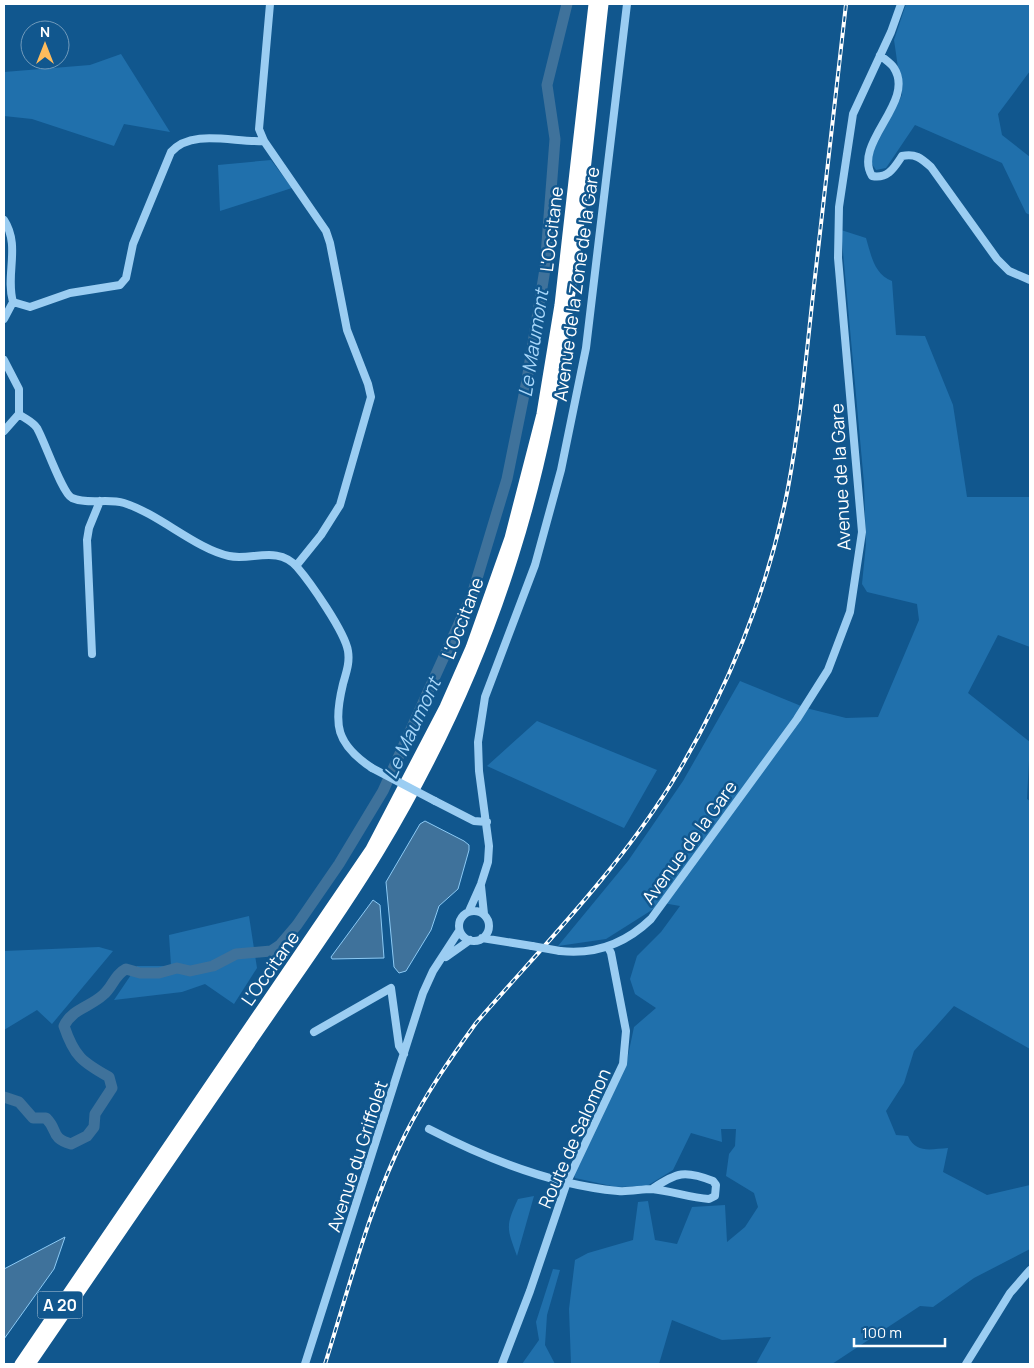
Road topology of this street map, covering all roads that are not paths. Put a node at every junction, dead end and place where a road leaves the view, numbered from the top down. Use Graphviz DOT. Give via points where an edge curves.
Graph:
graph roads {
  1 [pos="270,4"];
  2 [pos="594,4"];
  3 [pos="603,4"];
  4 [pos="627,4"];
  5 [pos="901,4"];
  6 [pos="880,54"];
  7 [pos="264,141"];
  8 [pos="4,220"];
  9 [pos="1030,280"];
  10 [pos="13,302"];
  11 [pos="4,319"];
  12 [pos="4,360"];
  13 [pos="19,414"];
  14 [pos="4,431"];
  15 [pos="100,500"];
  16 [pos="296,566"];
  17 [pos="92,654"];
  18 [pos="487,822"];
  19 [pos="481,884"];
  20 [pos="469,911"];
  21 [pos="484,914"];
  22 [pos="489,927"];
  23 [pos="459,931"];
  24 [pos="482,938"];
  25 [pos="470,940"];
  26 [pos="510,941"];
  27 [pos="608,947"];
  28 [pos="443,960"];
  29 [pos="314,1032"];
  30 [pos="404,1054"];
  31 [pos="429,1129"];
  32 [pos="567,1182"];
  33 [pos="652,1189"];
  34 [pos="1030,1270"];
  35 [pos="20,1364"];
  36 [pos="30,1364"];
  37 [pos="305,1364"];
  38 [pos="502,1364"];
  39 [pos="966,1364"];
  1 -- 7 [label="street" via="259,113 259,129"];
  2 -- 35 [label="highway, L'Occitane / A 20" via="560,305 542,414 510,538 471,648 445,707 371,849"];
  3 -- 36 [label="highway, L'Occitane / A 20" via="557,382 537,476 500,595 472,668 418,782 354,890"];
  4 -- 18 [label="street, Avenue de la Zone de la Gare" via="586,348 561,470 534,565 485,697 478,742 478,771"];
  5 -- 6 [label="street, Avenue de la Gare"];
  6 -- 9 [label="street" via="894,69 897,97 879,131 868,159 868,170 872,176 880,178 890,173 902,156 919,156 931,167 998,259 1009,271"];
  6 -- 27 [label="street, Avenue de la Gare" via="852,114 837,233 862,532 850,612 828,670 712,837 651,919 630,938"];
  7 -- 10 [label="street" via="199,139 178,144 171,152 132,244 126,278 120,285 70,293 30,307"];
  7 -- 16 [label="street" via="326,231 347,330 371,398 340,505 321,536"];
  8 -- 10 [label="street" via="10,231 14,263 10,289"];
  10 -- 11 [label="street"];
  12 -- 13 [label="street" via="20,389"];
  13 -- 14 [label="street"];
  13 -- 15 [label="street" via="36,427 65,492 81,501"];
  15 -- 16 [label="street" via="124,503 145,512 215,551 230,556 264,553"];
  15 -- 17 [label="street" via="87,540"];
  16 -- 18 [label="street, bridge" via="344,639 349,660 338,704 338,724 349,751 372,768 435,801 474,821"];
  18 -- 19 [label="street, Avenue de la Zone de la Gare" via="488,862"];
  19 -- 20 [label="street, Avenue de la Zone de la Gare"];
  19 -- 21 [label="street, Avenue de la Zone de la Gare"];
  20 -- 21 [label="street"];
  20 -- 23 [label="street" via="459,921"];
  21 -- 22 [label="street"];
  22 -- 24 [label="street"];
  22 -- 26 [label="street"];
  23 -- 25 [label="street"];
  23 -- 28 [label="street"];
  24 -- 25 [label="street"];
  24 -- 26 [label="street"];
  25 -- 28 [label="street"];
  26 -- 27 [label="street, Avenue de la Gare, bridge" via="589,952"];
  27 -- 32 [label="street, Route de Salomon" via="626,1031 623,1064"];
  28 -- 30 [label="street, Avenue du Griffolet" via="433,971 423,993"];
  29 -- 30 [label="street" via="391,988 399,1046"];
  30 -- 37 [label="street, Avenue du Griffolet"];
  31 -- 32 [label="street" via="469,1149 535,1174"];
  32 -- 33 [label="street" via="620,1191"];
  32 -- 38 [label="street, Route de Salomon"];
  33 -- 33 [label="street" via="709,1199 717,1192 713,1181 684,1173"];
  34 -- 39 [label="street" via="1010,1293"];
}
